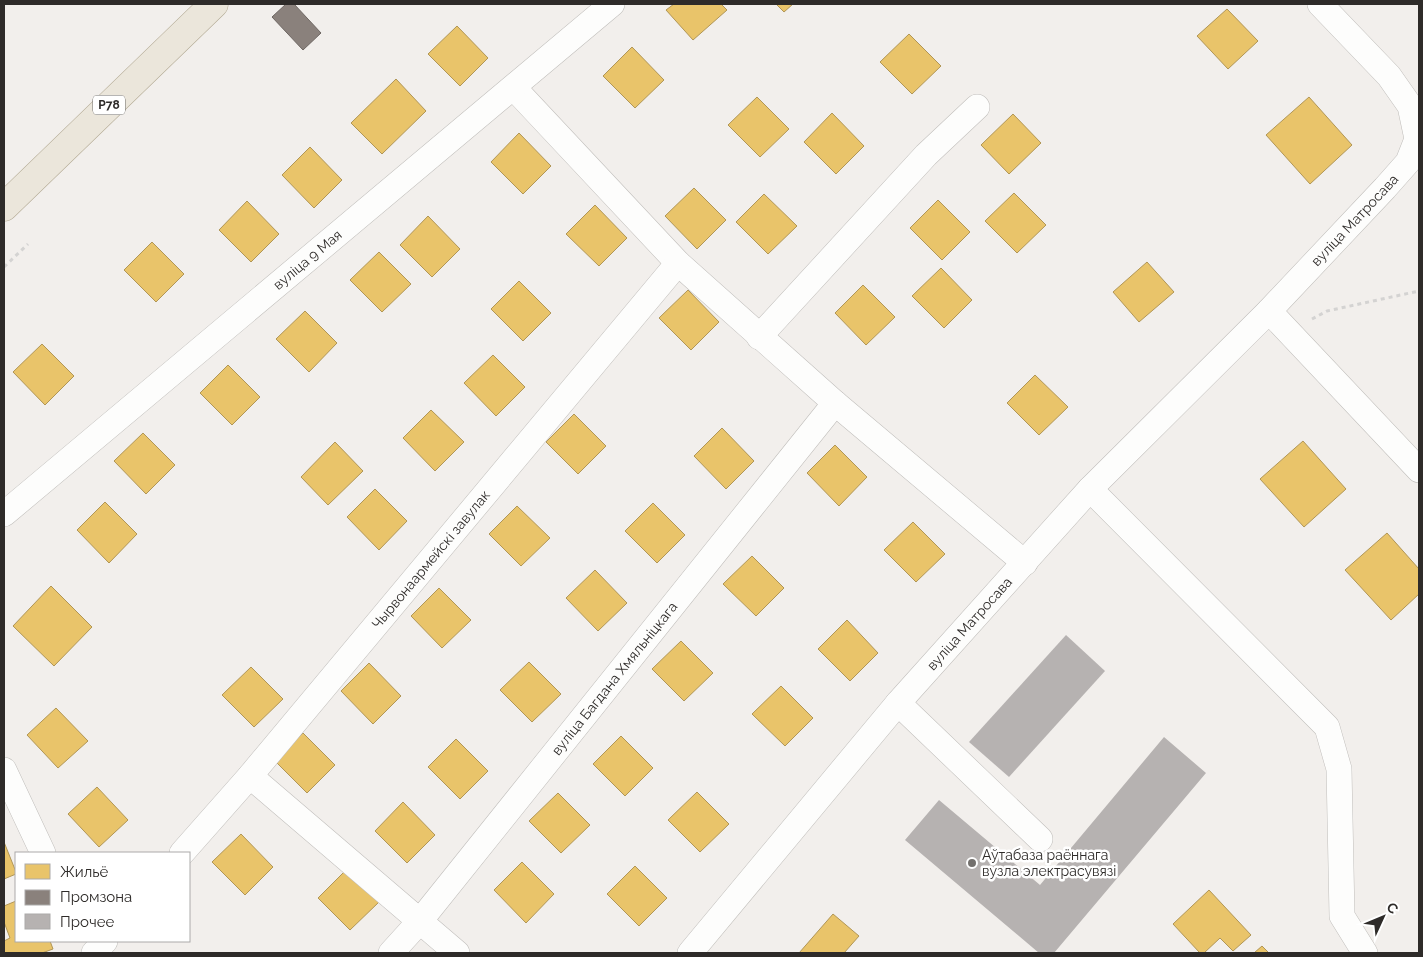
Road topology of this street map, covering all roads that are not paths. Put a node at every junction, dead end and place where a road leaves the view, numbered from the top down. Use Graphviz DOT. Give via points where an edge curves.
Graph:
graph roads {
  1 [pos="214,4"];
  2 [pos="612,4"];
  3 [pos="1320,4"];
  4 [pos="514,88"];
  5 [pos="977,107"];
  6 [pos="4,207"];
  7 [pos="678,263"];
  8 [pos="1269,311"];
  9 [pos="759,337"];
  10 [pos="835,403"];
  11 [pos="1419,470"];
  12 [pos="1090,489"];
  13 [pos="4,514"];
  14 [pos="1025,563"];
  15 [pos="898,703"];
  16 [pos="4,770"];
  17 [pos="250,776"];
  18 [pos="1040,839"];
  19 [pos="43,852"];
  20 [pos="183,852"];
  21 [pos="420,921"];
  22 [pos="85,942"];
  23 [pos="104,942"];
  24 [pos="92,953"];
  25 [pos="391,953"];
  26 [pos="457,953"];
  27 [pos="690,953"];
  28 [pos="1365,953"];
  1 -- 6 [label="main road, Р78"];
  2 -- 4 [label="street, вуліца 9 Мая"];
  3 -- 8 [label="street, вуліца Матросава" via="1389,76 1405,98 1410,106 1417,139 1408,162"];
  4 -- 7 [label="street"];
  4 -- 13 [label="street, вуліца 9 Мая"];
  5 -- 9 [label="street" via="926,155"];
  7 -- 9 [label="street"];
  7 -- 17 [label="street, Чырвонаармейскі завулак"];
  8 -- 11 [label="street"];
  8 -- 12 [label="street, вуліца Матросава"];
  9 -- 10 [label="street"];
  10 -- 14 [label="street"];
  10 -- 21 [label="street, вуліца Багдана Хмяльніцкага"];
  12 -- 14 [label="street, вуліца Матросава"];
  12 -- 28 [label="street" via="1327,727 1339,769 1342,916"];
  14 -- 15 [label="street, вуліца Матросава"];
  15 -- 18 [label="street"];
  15 -- 27 [label="street, вуліца Матросава"];
  16 -- 19 [label="street"];
  17 -- 20 [label="street, Чырвонаармейскі завулак"];
  17 -- 21 [label="street"];
  21 -- 25 [label="street, вуліца Багдана Хмяльніцкага"];
  21 -- 26 [label="street"];
  22 -- 24 [label="street"];
  23 -- 24 [label="street"];
}
